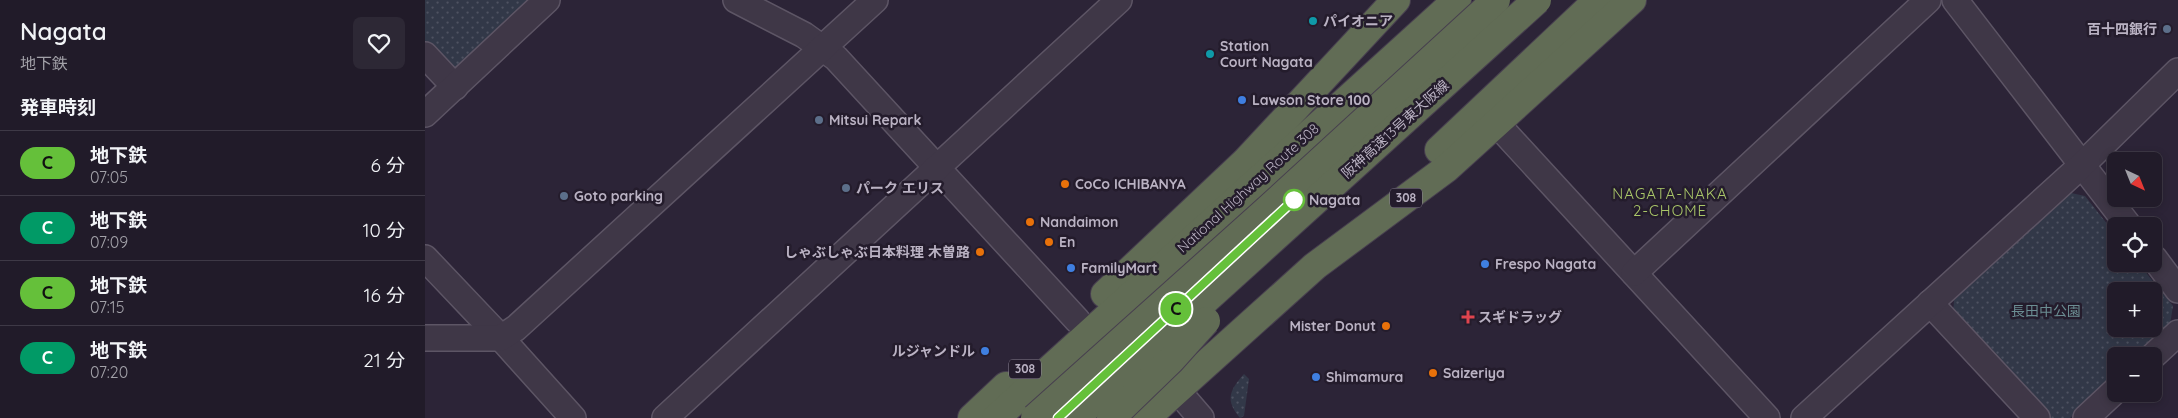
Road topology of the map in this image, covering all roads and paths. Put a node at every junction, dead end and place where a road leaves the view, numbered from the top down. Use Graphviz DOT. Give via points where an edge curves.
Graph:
graph roads {
  1 [pos="547,0"];
  2 [pos="736,0"];
  3 [pos="875,0"];
  4 [pos="1119,0"];
  5 [pos="1434,0"];
  6 [pos="1457,0"];
  7 [pos="1496,0"];
  8 [pos="1537,0"];
  9 [pos="1547,0"];
  10 [pos="1598,0"];
  11 [pos="1632,0"];
  12 [pos="1928,0"];
  13 [pos="1955,0"];
  14 [pos="1389,2"];
  15 [pos="823,48"];
  16 [pos="425,55"];
  17 [pos="2178,71"];
  18 [pos="455,87"];
  19 [pos="425,114"];
  20 [pos="1496,122"];
  21 [pos="1245,162"];
  22 [pos="2082,165"];
  23 [pos="936,168"];
  24 [pos="2122,217"];
  25 [pos="1274,222"];
  26 [pos="425,258"];
  27 [pos="1315,266"];
  28 [pos="2162,269"];
  29 [pos="1634,273"];
  30 [pos="2178,290"];
  31 [pos="1930,303"];
  32 [pos="1109,315"];
  33 [pos="1077,320"];
  34 [pos="2178,333"];
  35 [pos="425,338"];
  36 [pos="501,338"];
  37 [pos="2162,348"];
  38 [pos="1071,350"];
  39 [pos="1153,363"];
  40 [pos="1177,391"];
  41 [pos="2107,398"];
  42 [pos="1118,411"];
  43 [pos="573,418"];
  44 [pos="665,418"];
  45 [pos="971,418"];
  46 [pos="996,418"];
  47 [pos="1017,418"];
  48 [pos="1035,418"];
  49 [pos="1075,418"];
  50 [pos="1090,418"];
  51 [pos="1146,418"];
  52 [pos="1201,418"];
  53 [pos="1767,418"];
  54 [pos="1804,418"];
  55 [pos="2037,418"];
  56 [pos="2086,418"];
  1 -- 18 [label="street"];
  2 -- 15 [label="street"];
  3 -- 15 [label="street"];
  4 -- 23 [label="street"];
  5 -- 21 [label="highway" via="1372,58"];
  6 -- 32 [label="highway, National Highway Route 308 / 308"];
  7 -- 25 [label="highway, 阪神高速13号東大阪線, bridge"];
  8 -- 25 [label="highway, 阪神高速13号東大阪線, bridge"];
  9 -- 39 [label="highway"];
  10 -- 27 [label="highway"];
  11 -- 20 [label="highway, 308"];
  12 -- 29 [label="street"];
  13 -- 22 [label="street"];
  14 -- 21 [label="highway, 308"];
  15 -- 23 [label="street"];
  15 -- 36 [label="street" via="516,328"];
  16 -- 18 [label="street"];
  17 -- 22 [label="street"];
  18 -- 19 [label="street"];
  20 -- 27 [label="highway, 308" via="1447,168"];
  20 -- 29 [label="street"];
  21 -- 33 [label="highway, 308"];
  22 -- 24 [label="street"];
  22 -- 31 [label="street"];
  23 -- 33 [label="street"];
  23 -- 44 [label="street"];
  25 -- 42 [label="highway, bridge" via="1171,360"];
  25 -- 47 [label="highway, bridge" via="1200,262"];
  25 -- 48 [label="highway, 阪神高速13号東大阪線, bridge"];
  25 -- 49 [label="highway, 阪神高速13号東大阪線, bridge"];
  26 -- 36 [label="street"];
  27 -- 40 [label="highway, 308"];
  28 -- 30 [label="street"];
  29 -- 53 [label="street"];
  31 -- 54 [label="street"];
  31 -- 55 [label="street"];
  32 -- 33 [label="street"];
  32 -- 38 [label="highway, National Highway Route 308 / 308"];
  32 -- 39 [label="street"];
  33 -- 38 [label="street"];
  33 -- 45 [label="highway, 308"];
  34 -- 37 [label="street"];
  35 -- 36 [label="street"];
  36 -- 43 [label="street"];
  38 -- 42 [label="street"];
  38 -- 46 [label="highway, National Highway Route 308 / 308"];
  39 -- 40 [label="street"];
  39 -- 42 [label="highway"];
  40 -- 51 [label="highway, 308"];
  40 -- 52 [label="street"];
  41 -- 56 [label="street"];
  42 -- 50 [label="highway"];
}
